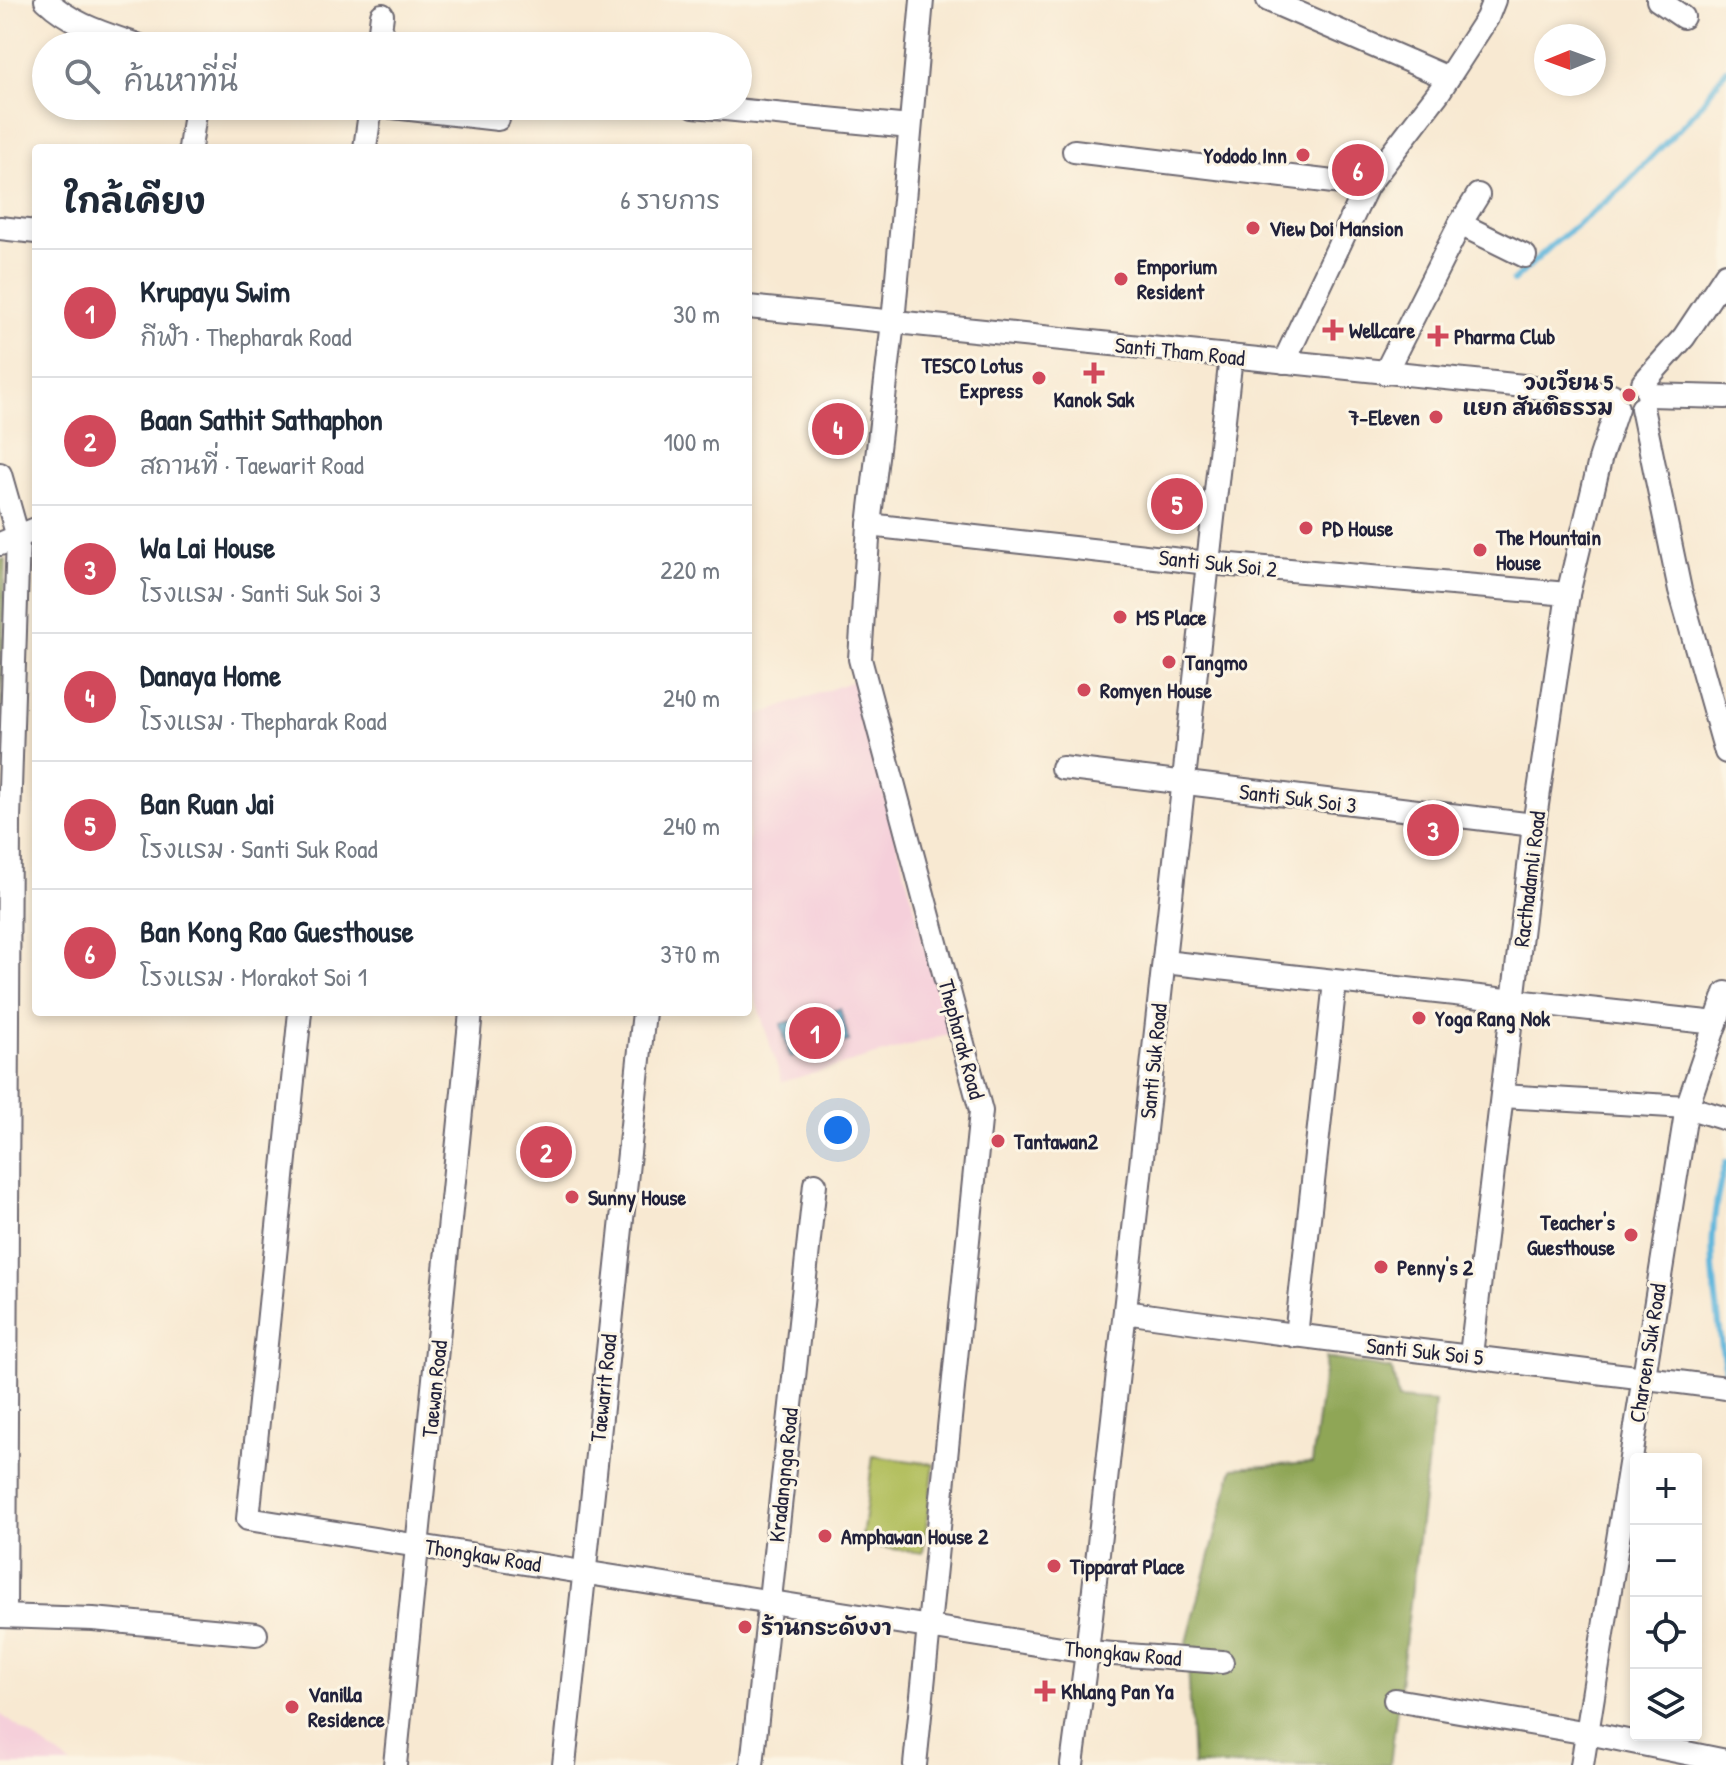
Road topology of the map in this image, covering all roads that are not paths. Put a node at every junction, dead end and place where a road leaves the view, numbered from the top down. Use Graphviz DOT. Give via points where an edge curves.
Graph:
graph roads {
  1 [pos="46,0"];
  2 [pos="922,0"];
  3 [pos="1268,0"];
  4 [pos="1494,0"];
  5 [pos="1658,0"];
  6 [pos="1303,7"];
  7 [pos="382,15"];
  8 [pos="1683,17"];
  9 [pos="100,32"];
  10 [pos="380,32"];
  11 [pos="1448,78"];
  12 [pos="752,112"];
  13 [pos="194,120"];
  14 [pos="369,120"];
  15 [pos="910,127"];
  16 [pos="191,144"];
  17 [pos="366,144"];
  18 [pos="1074,151"];
  19 [pos="1367,186"];
  20 [pos="1478,195"];
  21 [pos="1460,224"];
  22 [pos="0,228"];
  23 [pos="32,232"];
  24 [pos="1525,256"];
  25 [pos="1726,274"];
  26 [pos="752,307"];
  27 [pos="893,322"];
  28 [pos="1231,356"];
  29 [pos="1284,362"];
  30 [pos="1385,373"];
  31 [pos="1645,395"];
  32 [pos="1726,397"];
  33 [pos="1614,401"];
  34 [pos="0,474"];
  35 [pos="869,525"];
  36 [pos="18,537"];
  37 [pos="1208,563"];
  38 [pos="1568,594"];
  39 [pos="25,700"];
  40 [pos="1726,752"];
  41 [pos="1062,768"];
  42 [pos="1184,784"];
  43 [pos="5,820"];
  44 [pos="1534,825"];
  45 [pos="4,933"];
  46 [pos="1164,962"];
  47 [pos="1335,982"];
  48 [pos="1726,993"];
  49 [pos="1515,999"];
  50 [pos="300,1016"];
  51 [pos="471,1016"];
  52 [pos="644,1016"];
  53 [pos="1716,1023"];
  54 [pos="1503,1096"];
  55 [pos="1687,1107"];
  56 [pos="1726,1119"];
  57 [pos="815,1184"];
  58 [pos="1125,1312"];
  59 [pos="1296,1336"];
  60 [pos="1471,1355"];
  61 [pos="1644,1377"];
  62 [pos="1717,1387"];
  63 [pos="418,1545"];
  64 [pos="583,1571"];
  65 [pos="770,1601"];
  66 [pos="2,1616"];
  67 [pos="929,1627"];
  68 [pos="256,1634"];
  69 [pos="1087,1652"];
  70 [pos="1222,1662"];
  71 [pos="1395,1700"];
  72 [pos="1588,1733"];
  73 [pos="1726,1761"];
  74 [pos="395,1765"];
  75 [pos="564,1765"];
  76 [pos="752,1765"];
  77 [pos="915,1765"];
  78 [pos="1072,1765"];
  79 [pos="1582,1765"];
  1 -- 9 [label="street" via="61,14"];
  2 -- 15 [label="street, Thepharak Road"];
  3 -- 6 [label="street"];
  4 -- 11 [label="street"];
  5 -- 8 [label="street"];
  6 -- 11 [label="street"];
  7 -- 10 [label="street"];
  11 -- 19 [label="street"];
  12 -- 15 [label="street"];
  13 -- 16 [label="street"];
  14 -- 17 [label="street"];
  15 -- 27 [label="street, Thepharak Road"];
  18 -- 19 [label="street"];
  19 -- 29 [label="street"];
  20 -- 21 [label="street"];
  21 -- 24 [label="street"];
  21 -- 30 [label="street"];
  22 -- 23 [label="street"];
  25 -- 31 [label="street"];
  26 -- 27 [label="street, Santi Tham Road"];
  27 -- 28 [label="street, Santi Tham Road"];
  27 -- 35 [label="street, Thepharak Road"];
  28 -- 29 [label="street, Santi Tham Road"];
  28 -- 37 [label="street, Santi Suk Road"];
  29 -- 30 [label="street, Santi Tham Road"];
  30 -- 33 [label="street, Santi Tham Road"];
  31 -- 32 [label="street"];
  31 -- 33 [label="street" via="1630,414"];
  31 -- 33 [label="street" via="1637,378 1623,378 1617,382"];
  31 -- 40 [label="street" via="1680,590"];
  33 -- 38 [label="street, Racthadamli Road"];
  34 -- 36 [label="street"];
  35 -- 37 [label="street, Santi Suk Soi 2"];
  35 -- 67 [label="street, Thepharak Road" via="860,659 981,1111"];
  36 -- 39 [label="street"];
  37 -- 38 [label="street, Santi Suk Soi 2"];
  37 -- 42 [label="street, Santi Suk Road"];
  38 -- 44 [label="street, Racthadamli Road"];
  39 -- 43 [label="street"];
  41 -- 42 [label="street, Santi Suk Soi 3"];
  42 -- 44 [label="street, Santi Suk Soi 3"];
  42 -- 46 [label="street, Santi Suk Road"];
  43 -- 45 [label="street"];
  44 -- 49 [label="street, Racthadamli Road"];
  45 -- 66 [label="street"];
  46 -- 47 [label="street"];
  46 -- 58 [label="street, Santi Suk Road"];
  47 -- 49 [label="street"];
  47 -- 59 [label="street"];
  48 -- 53 [label="street, Charoen Suk Road"];
  49 -- 53 [label="street"];
  49 -- 54 [label="street, Racthadamli Road"];
  50 -- 63 [label="street, Thongkaw Road" via="248,1519"];
  51 -- 63 [label="street, Taewan Road"];
  52 -- 64 [label="street, Taewarit Road"];
  53 -- 55 [label="street, Charoen Suk Road"];
  54 -- 55 [label="street"];
  54 -- 60 [label="street, Racthadamli Road"];
  55 -- 56 [label="street"];
  55 -- 61 [label="street, Charoen Suk Road"];
  57 -- 65 [label="street, Kradangnga Road"];
  58 -- 59 [label="street, Santi Suk Soi 5"];
  58 -- 69 [label="street, Santi Suk Road"];
  59 -- 60 [label="street, Santi Suk Soi 5"];
  60 -- 61 [label="street, Santi Suk Soi 5"];
  61 -- 62 [label="street, Santi Suk Soi 5"];
  61 -- 72 [label="street, Charoen Suk Road"];
  63 -- 64 [label="street, Thongkaw Road"];
  63 -- 74 [label="street, Taewan Road"];
  64 -- 65 [label="street, Thongkaw Road"];
  64 -- 75 [label="street, Taewarit Road"];
  65 -- 67 [label="street, Thongkaw Road"];
  65 -- 76 [label="street, Kradangnga Road"];
  66 -- 68 [label="street"];
  67 -- 69 [label="street, Thongkaw Road"];
  67 -- 77 [label="street, Thepharak Road"];
  69 -- 70 [label="street, Thongkaw Road"];
  69 -- 78 [label="street, Santi Suk Road"];
  71 -- 72 [label="street"];
  72 -- 73 [label="street"];
  72 -- 79 [label="street, Charoen Suk Road"];
}
